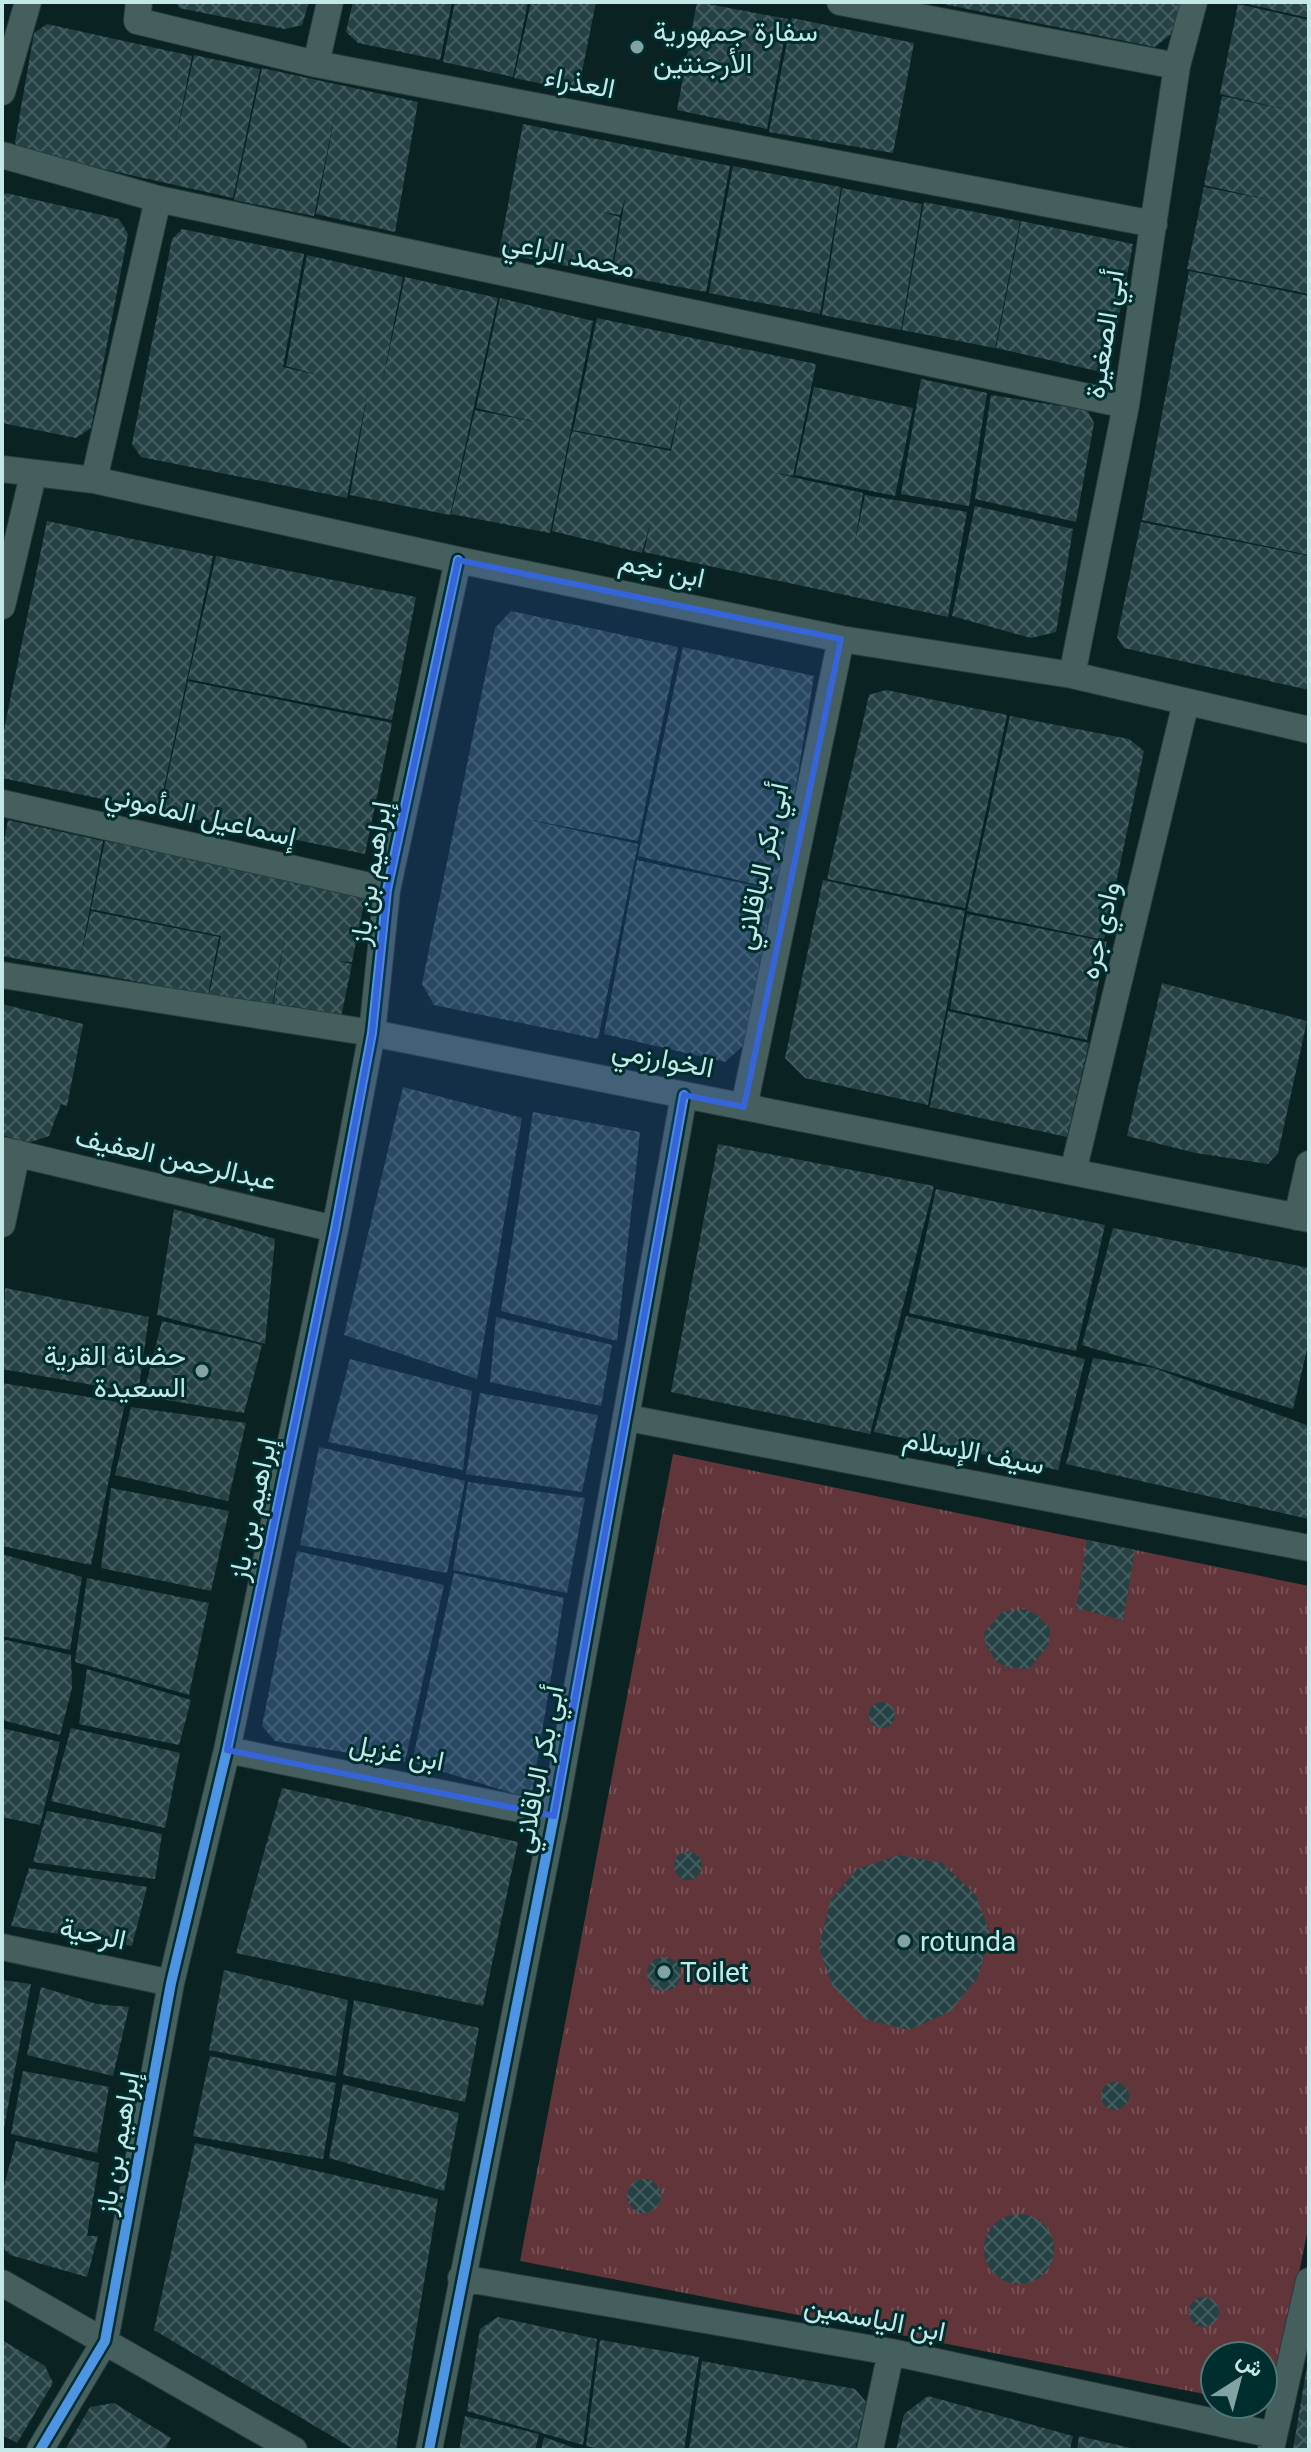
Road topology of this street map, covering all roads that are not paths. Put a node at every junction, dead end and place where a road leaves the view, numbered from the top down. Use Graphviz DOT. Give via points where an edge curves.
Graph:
graph roads {
  1 [pos="28,2"];
  2 [pos="330,2"];
  3 [pos="840,2"];
  4 [pos="1194,2"];
  5 [pos="138,12"];
  6 [pos="316,64"];
  7 [pos="1177,66"];
  8 [pos="2,92"];
  9 [pos="2,155"];
  10 [pos="158,199"];
  11 [pos="1154,224"];
  12 [pos="1126,405"];
  13 [pos="2,469"];
  14 [pos="33,475"];
  15 [pos="94,480"];
  16 [pos="458,560"];
  17 [pos="2,606"];
  18 [pos="841,639"];
  19 [pos="1072,675"];
  20 [pos="1186,702"];
  21 [pos="1309,730"];
  22 [pos="2,803"];
  23 [pos="387,890"];
  24 [pos="2,975"];
  25 [pos="372,1033"];
  26 [pos="684,1095"];
  27 [pos="744,1107"];
  28 [pos="10,1151"];
  29 [pos="1309,1164"];
  30 [pos="1073,1172"];
  31 [pos="1303,1218"];
  32 [pos="2,1224"];
  33 [pos="335,1229"];
  34 [pos="628,1418"];
  35 [pos="1309,1548"];
  36 [pos="227,1750"];
  37 [pos="554,1816"];
  38 [pos="2,1947"];
  39 [pos="171,1983"];
  40 [pos="461,2278"];
  41 [pos="1309,2281"];
  42 [pos="2,2283"];
  43 [pos="105,2341"];
  44 [pos="891,2352"];
  45 [pos="1272,2442"];
  46 [pos="291,2449"];
  47 [pos="40,2450"];
  48 [pos="429,2450"];
  49 [pos="870,2450"];
  1 -- 8 [label="street"];
  2 -- 6 [label="street"];
  3 -- 7 [label="street"];
  4 -- 7 [label="street, أبي الصغيرة"];
  5 -- 6 [label="street, العذراء"];
  6 -- 11 [label="street, العذراء"];
  7 -- 11 [label="street, أبي الصغيرة"];
  9 -- 10 [label="street, محمد الراعي"];
  10 -- 12 [label="street, محمد الراعي"];
  10 -- 15 [label="street"];
  11 -- 12 [label="street, أبي الصغيرة"];
  12 -- 19 [label="street, أبي الصغيرة"];
  13 -- 14 [label="street, ابن نجم"];
  14 -- 15 [label="street, ابن نجم"];
  14 -- 17 [label="street"];
  15 -- 16 [label="street, ابن نجم"];
  16 -- 18 [label="street, ابن نجم"];
  16 -- 23 [label="street, إبراهيم بن باز"];
  18 -- 19 [label="street, ابن نجم"];
  18 -- 27 [label="street, أبي بكر الباقلاني"];
  19 -- 20 [label="street, ابن نجم"];
  20 -- 21 [label="street, ابن نجم"];
  20 -- 30 [label="street, وادي جره"];
  22 -- 23 [label="street, إسماعيل المأموني"];
  23 -- 25 [label="street, إبراهيم بن باز"];
  24 -- 25 [label="street, الخوارزمي"];
  25 -- 26 [label="street, الخوارزمي"];
  25 -- 33 [label="street, إبراهيم بن باز"];
  26 -- 27 [label="street, الخوارزمي"];
  26 -- 34 [label="street, أبي بكر الباقلاني"];
  27 -- 30 [label="street, الخوارزمي"];
  28 -- 32 [label="street"];
  28 -- 33 [label="street, عبدالرحمن العفيف"];
  29 -- 31 [label="street"];
  30 -- 31 [label="street, الخوارزمي"];
  33 -- 36 [label="street, إبراهيم بن باز"];
  34 -- 35 [label="street, سيف الإسلام"];
  34 -- 37 [label="street, أبي بكر الباقلاني"];
  36 -- 37 [label="street, ابن غزيل"];
  36 -- 39 [label="street, إبراهيم بن باز"];
  37 -- 40 [label="street, أبي بكر الباقلاني"];
  38 -- 39 [label="street, الرحية"];
  39 -- 43 [label="street, إبراهيم بن باز"];
  40 -- 44 [label="street, ابن الياسمين"];
  40 -- 48 [label="street, أبي بكر الباقلاني"];
  41 -- 45 [label="street"];
  42 -- 43 [label="street"];
  43 -- 46 [label="street"];
  43 -- 47 [label="street, إبراهيم بن باز"];
  44 -- 45 [label="street, ابن الياسمين"];
  44 -- 49 [label="street"];
}
